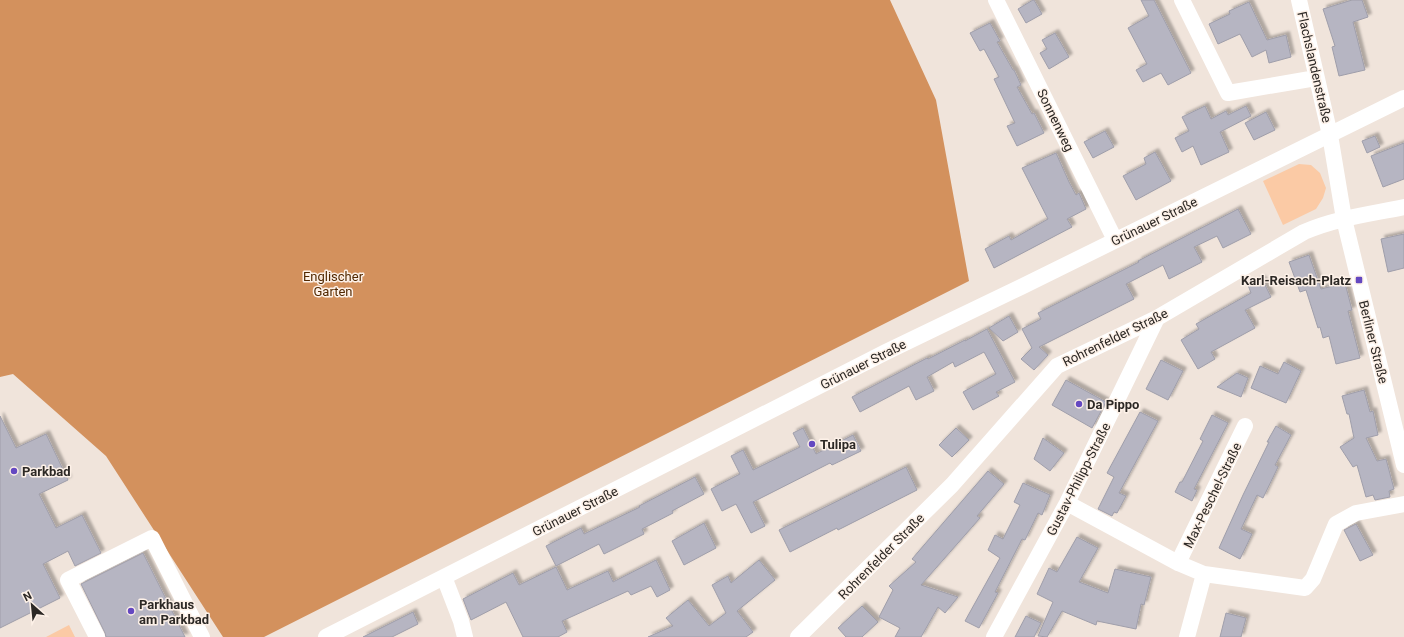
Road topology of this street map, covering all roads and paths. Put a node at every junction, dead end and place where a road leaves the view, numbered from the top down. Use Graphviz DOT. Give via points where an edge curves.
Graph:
graph roads {
  1 [pos="996,0"];
  2 [pos="1182,0"];
  3 [pos="1299,0"];
  4 [pos="1316,78"];
  5 [pos="1404,98"];
  6 [pos="1330,135"];
  7 [pos="1404,207"];
  8 [pos="1344,219"];
  9 [pos="1115,240"];
  10 [pos="1157,318"];
  11 [pos="1245,426"];
  12 [pos="1403,457"];
  13 [pos="1067,503"];
  14 [pos="1404,504"];
  15 [pos="1178,564"];
  16 [pos="1204,574"];
  17 [pos="444,577"];
  18 [pos="97,637"];
  19 [pos="202,637"];
  20 [pos="326,637"];
  21 [pos="465,637"];
  22 [pos="798,637"];
  23 [pos="994,637"];
  24 [pos="1187,637"];
  1 -- 9 [label="street, Sonnenweg"];
  2 -- 4 [label="street" via="1228,93"];
  3 -- 4 [label="street, Flachslandenstraße"];
  4 -- 6 [label="street, Flachslandenstraße"];
  5 -- 6 [label="street, Grünauer Straße"];
  6 -- 8 [label="street"];
  6 -- 9 [label="street, Grünauer Straße"];
  7 -- 8 [label="street, Rohrenfelder Straße"];
  8 -- 10 [label="street, Rohrenfelder Straße" via="1304,232"];
  8 -- 12 [label="street, Berliner Straße"];
  9 -- 17 [label="street, Grünauer Straße" via="886,352"];
  10 -- 13 [label="street, Gustav-Philipp-Straße"];
  10 -- 22 [label="street, Rohrenfelder Straße" via="1057,366 952,485"];
  11 -- 15 [label="street, Max-Peschel-Straße"];
  13 -- 15 [label="street, Max-Peschel-Straße"];
  13 -- 23 [label="street, Gustav-Philipp-Straße"];
  14 -- 16 [label="street, Max-Peschel-Straße" via="1356,512 1336,524 1313,579 1305,588"];
  15 -- 16 [label="street, Max-Peschel-Straße"];
  16 -- 24 [label="street"];
  17 -- 20 [label="street, Grünauer Straße"];
  17 -- 21 [label="street"];
  18 -- 19 [label="street" via="68,580 152,538"];
}
